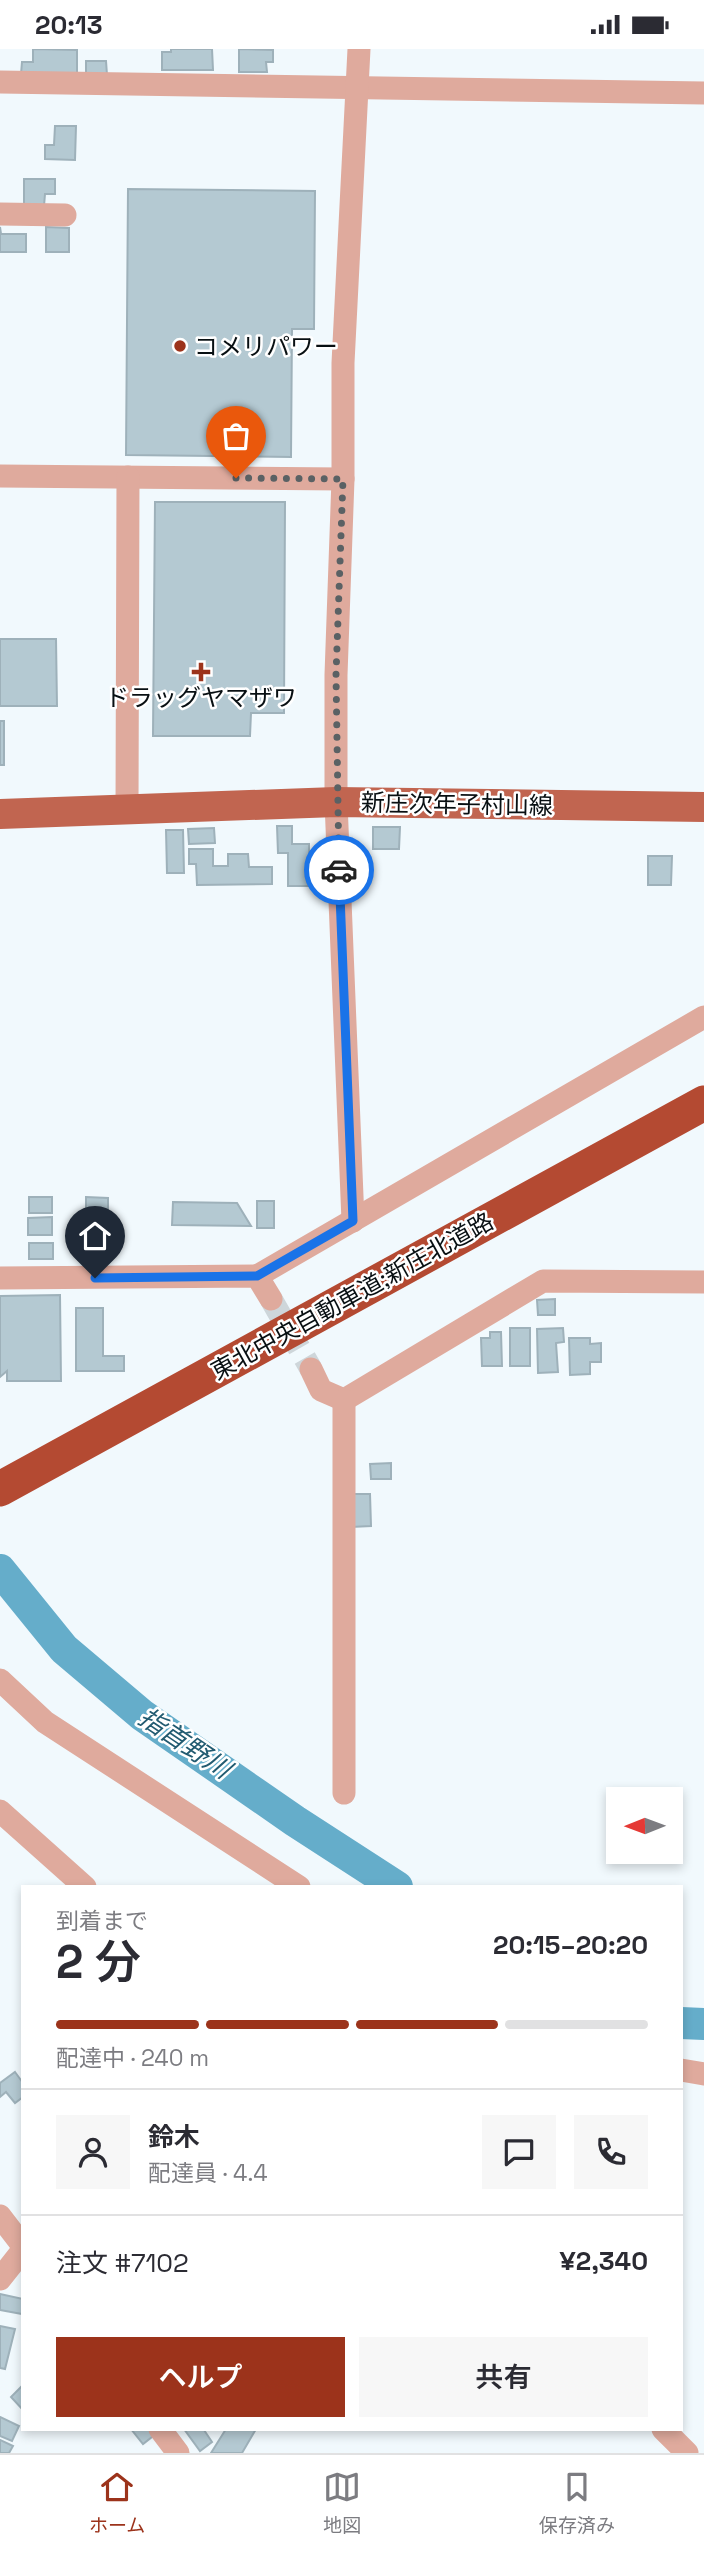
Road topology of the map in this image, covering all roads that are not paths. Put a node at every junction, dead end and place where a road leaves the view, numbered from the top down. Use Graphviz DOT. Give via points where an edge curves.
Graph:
graph roads {
  1 [pos="359,49"];
  2 [pos="0,82"];
  3 [pos="359,87"];
  4 [pos="704,93"];
  5 [pos="0,215"];
  6 [pos="65,215"];
  7 [pos="0,476"];
  8 [pos="128,477"];
  9 [pos="343,479"];
  10 [pos="336,802"];
  11 [pos="704,807"];
  12 [pos="127,809"];
  13 [pos="0,814"];
  14 [pos="704,1017"];
  15 [pos="704,1103"];
  16 [pos="353,1221"];
  17 [pos="257,1276"];
  18 [pos="0,1278"];
  19 [pos="704,1282"];
  20 [pos="271,1299"];
  21 [pos="311,1369"];
  22 [pos="344,1400"];
  23 [pos="0,1489"];
  24 [pos="0,1680"];
  25 [pos="344,1793"];
  26 [pos="0,1811"];
  27 [pos="83,1885"];
  28 [pos="296,1885"];
  29 [pos="683,2070"];
  30 [pos="704,2074"];
  31 [pos="0,2216"];
  32 [pos="21,2245"];
  33 [pos="21,2251"];
  34 [pos="0,2279"];
  35 [pos="162,2431"];
  36 [pos="665,2431"];
  37 [pos="178,2453"];
  38 [pos="687,2453"];
  1 -- 3 [label="street"];
  2 -- 3 [label="street"];
  3 -- 4 [label="street"];
  3 -- 9 [label="street" via="343,363"];
  5 -- 6 [label="street"];
  7 -- 8 [label="street"];
  8 -- 9 [label="street"];
  8 -- 12 [label="street"];
  9 -- 10 [label="street"];
  10 -- 11 [label="main road, 新庄次年子村山線"];
  10 -- 12 [label="main road, 新庄次年子村山線"];
  10 -- 16 [label="street"];
  12 -- 13 [label="main road, 新庄次年子村山線"];
  14 -- 16 [label="street"];
  15 -- 23 [label="highway, 東北中央自動車道;新庄北道路"];
  16 -- 17 [label="street"];
  17 -- 18 [label="street"];
  17 -- 20 [label="street"];
  19 -- 22 [label="street" via="542,1281"];
  21 -- 22 [label="street" via="321,1390"];
  22 -- 25 [label="street"];
  24 -- 28 [label="street" via="45,1722"];
  26 -- 27 [label="street"];
  29 -- 30 [label="street"];
  31 -- 32 [label="street"];
  33 -- 34 [label="street"];
  35 -- 37 [label="street"];
  36 -- 38 [label="street"];
}
